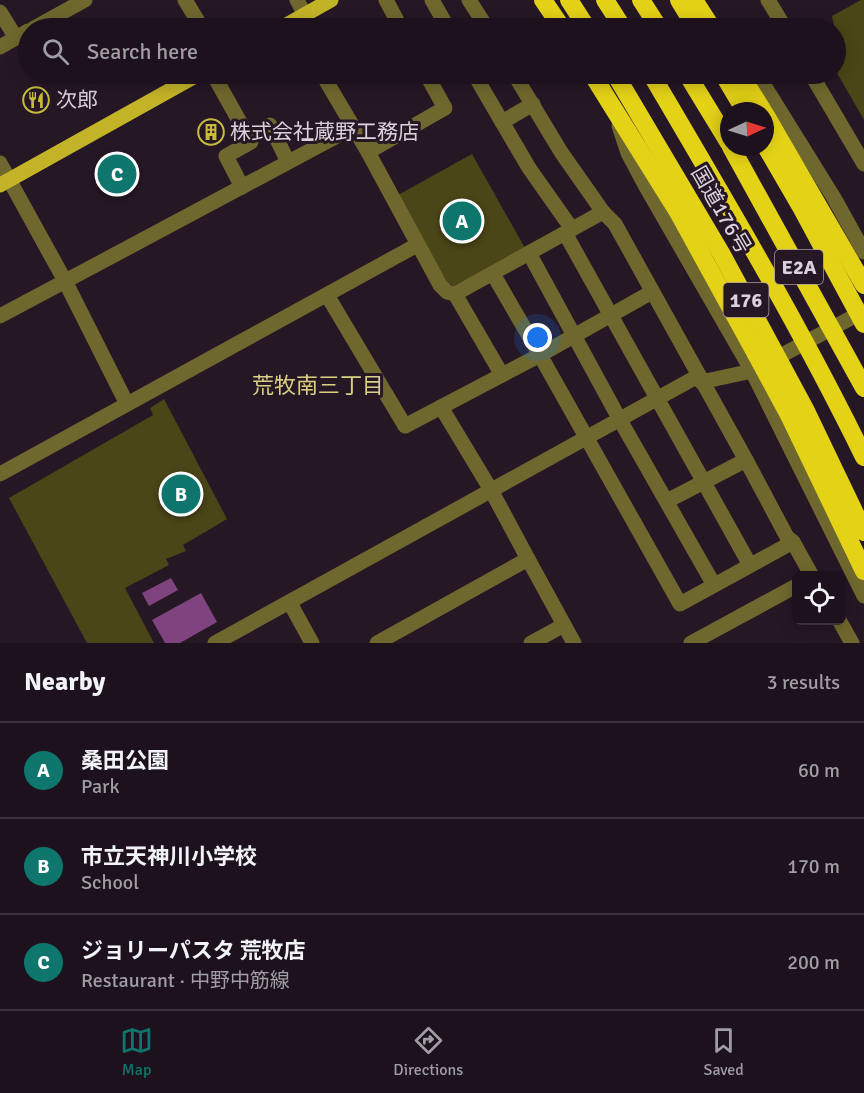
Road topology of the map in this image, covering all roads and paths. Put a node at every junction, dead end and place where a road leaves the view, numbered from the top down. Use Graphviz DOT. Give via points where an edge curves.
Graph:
graph roads {
  1 [pos="85,0"];
  2 [pos="185,0"];
  3 [pos="297,0"];
  4 [pos="331,0"];
  5 [pos="386,0"];
  6 [pos="432,0"];
  7 [pos="469,0"];
  8 [pos="543,0"];
  9 [pos="569,0"];
  10 [pos="605,0"];
  11 [pos="641,0"];
  12 [pos="679,0"];
  13 [pos="695,0"];
  14 [pos="768,0"];
  15 [pos="0,12"];
  16 [pos="52,18"];
  17 [pos="195,18"];
  18 [pos="295,18"];
  19 [pos="302,18"];
  20 [pos="396,18"];
  21 [pos="442,18"];
  22 [pos="481,18"];
  23 [pos="555,18"];
  24 [pos="581,18"];
  25 [pos="617,18"];
  26 [pos="653,18"];
  27 [pos="690,18"];
  28 [pos="706,18"];
  29 [pos="711,18"];
  30 [pos="779,18"];
  31 [pos="18,31"];
  32 [pos="18,37"];
  33 [pos="0,47"];
  34 [pos="181,84"];
  35 [pos="219,84"];
  36 [pos="328,84"];
  37 [pos="432,84"];
  38 [pos="480,84"];
  39 [pos="520,84"];
  40 [pos="599,84"];
  41 [pos="621,84"];
  42 [pos="657,84"];
  43 [pos="693,84"];
  44 [pos="729,84"];
  45 [pos="746,84"];
  46 [pos="763,84"];
  47 [pos="817,84"];
  48 [pos="740,102"];
  49 [pos="758,102"];
  50 [pos="532,104"];
  51 [pos="502,122"];
  52 [pos="270,125"];
  53 [pos="354,127"];
  54 [pos="720,128"];
  55 [pos="774,129"];
  56 [pos="368,152"];
  57 [pos="736,156"];
  58 [pos="771,156"];
  59 [pos="288,162"];
  60 [pos="0,163"];
  61 [pos="864,164"];
  62 [pos="4,182"];
  63 [pos="242,187"];
  64 [pos="603,212"];
  65 [pos="569,231"];
  66 [pos="417,245"];
  67 [pos="864,252"];
  68 [pos="529,253"];
  69 [pos="493,274"];
  70 [pos="65,281"];
  71 [pos="864,285"];
  72 [pos="652,292"];
  73 [pos="455,294"];
  74 [pos="327,295"];
  75 [pos="864,311"];
  76 [pos="0,316"];
  77 [pos="612,316"];
  78 [pos="864,324"];
  79 [pos="575,338"];
  80 [pos="540,355"];
  81 [pos="754,362"];
  82 [pos="502,375"];
  83 [pos="700,379"];
  84 [pos="864,388"];
  85 [pos="659,399"];
  86 [pos="128,404"];
  87 [pos="441,406"];
  88 [pos="620,420"];
  89 [pos="586,438"];
  90 [pos="864,457"];
  91 [pos="746,460"];
  92 [pos="0,474"];
  93 [pos="704,481"];
  94 [pos="490,490"];
  95 [pos="667,501"];
  96 [pos="864,532"];
  97 [pos="793,542"];
  98 [pos="528,560"];
  99 [pos="750,564"];
  100 [pos="809,571"];
  101 [pos="864,571"];
  102 [pos="714,585"];
  103 [pos="792,588"];
  104 [pos="864,596"];
  105 [pos="290,603"];
  106 [pos="564,625"];
  107 [pos="841,625"];
  108 [pos="235,638"];
  109 [pos="215,643"];
  110 [pos="312,643"];
  111 [pos="377,643"];
  112 [pos="531,643"];
  113 [pos="574,643"];
  114 [pos="691,643"];
  115 [pos="852,643"];
  1 -- 16 [label="street"];
  2 -- 17 [label="street"];
  3 -- 18 [label="street"];
  4 -- 19 [label="main road"];
  5 -- 20 [label="street"];
  6 -- 21 [label="street"];
  7 -- 22 [label="street"];
  8 -- 23 [label="highway"];
  9 -- 24 [label="highway"];
  10 -- 25 [label="highway"];
  11 -- 26 [label="highway"];
  12 -- 27 [label="highway"];
  13 -- 28 [label="highway"];
  13 -- 29 [label="street"];
  14 -- 30 [label="street"];
  15 -- 31 [label="street"];
  32 -- 33 [label="street"];
  34 -- 62 [label="main road"];
  35 -- 63 [label="street" via="251,142 226,156"];
  36 -- 53 [label="street"];
  37 -- 56 [label="street" via="445,108"];
  38 -- 51 [label="street"];
  39 -- 50 [label="street"];
  40 -- 81 [label="highway" via="678,212"];
  41 -- 96 [label="highway, 国道176号 / 176, bridge" via="721,253 806,409"];
  42 -- 90 [label="highway, E2A, bridge" via="746,237"];
  43 -- 54 [label="highway"];
  44 -- 48 [label="highway"];
  45 -- 49 [label="highway"];
  46 -- 67 [label="street"];
  47 -- 61 [label="street"];
  50 -- 51 [label="street"];
  50 -- 64 [label="street"];
  51 -- 65 [label="street"];
  52 -- 59 [label="street"];
  53 -- 56 [label="street"];
  53 -- 59 [label="street"];
  55 -- 71 [label="highway"];
  56 -- 66 [label="street"];
  57 -- 84 [label="highway, E2A, bridge"];
  58 -- 78 [label="highway, bridge"];
  59 -- 63 [label="street"];
  60 -- 62 [label="street"];
  62 -- 70 [label="street"];
  63 -- 70 [label="street"];
  64 -- 65 [label="street"];
  64 -- 72 [label="street" via="615,224"];
  65 -- 68 [label="street"];
  65 -- 77 [label="street"];
  66 -- 73 [label="street" via="440,285"];
  66 -- 74 [label="street"];
  68 -- 69 [label="street"];
  68 -- 79 [label="street"];
  69 -- 73 [label="street"];
  69 -- 80 [label="street"];
  70 -- 76 [label="street"];
  70 -- 86 [label="street"];
  72 -- 77 [label="street"];
  72 -- 83 [label="street"];
  73 -- 82 [label="street"];
  74 -- 86 [label="street"];
  74 -- 87 [label="street" via="405,426"];
  75 -- 81 [label="street"];
  77 -- 79 [label="street"];
  77 -- 85 [label="street"];
  79 -- 80 [label="street"];
  79 -- 88 [label="street"];
  80 -- 82 [label="street"];
  80 -- 89 [label="street"];
  81 -- 83 [label="street"];
  81 -- 101 [label="highway, bridge" via="790,417"];
  81 -- 104 [label="street"];
  82 -- 87 [label="street"];
  83 -- 85 [label="street"];
  83 -- 91 [label="street"];
  85 -- 88 [label="street"];
  85 -- 93 [label="street"];
  86 -- 92 [label="street"];
  87 -- 94 [label="street"];
  88 -- 89 [label="street"];
  88 -- 95 [label="street"];
  89 -- 94 [label="street"];
  89 -- 102 [label="street" via="680,604"];
  91 -- 93 [label="street"];
  91 -- 97 [label="street" via="786,537"];
  93 -- 95 [label="street"];
  93 -- 99 [label="street"];
  94 -- 98 [label="street"];
  94 -- 105 [label="street"];
  95 -- 102 [label="street"];
  97 -- 99 [label="street"];
  97 -- 100 [label="street"];
  98 -- 106 [label="street"];
  98 -- 111 [label="street"];
  99 -- 102 [label="street"];
  103 -- 114 [label="street"];
  105 -- 108 [label="street"];
  105 -- 110 [label="street"];
  106 -- 112 [label="street"];
  106 -- 113 [label="street"];
  107 -- 115 [label="street"];
  108 -- 109 [label="street"];
}
